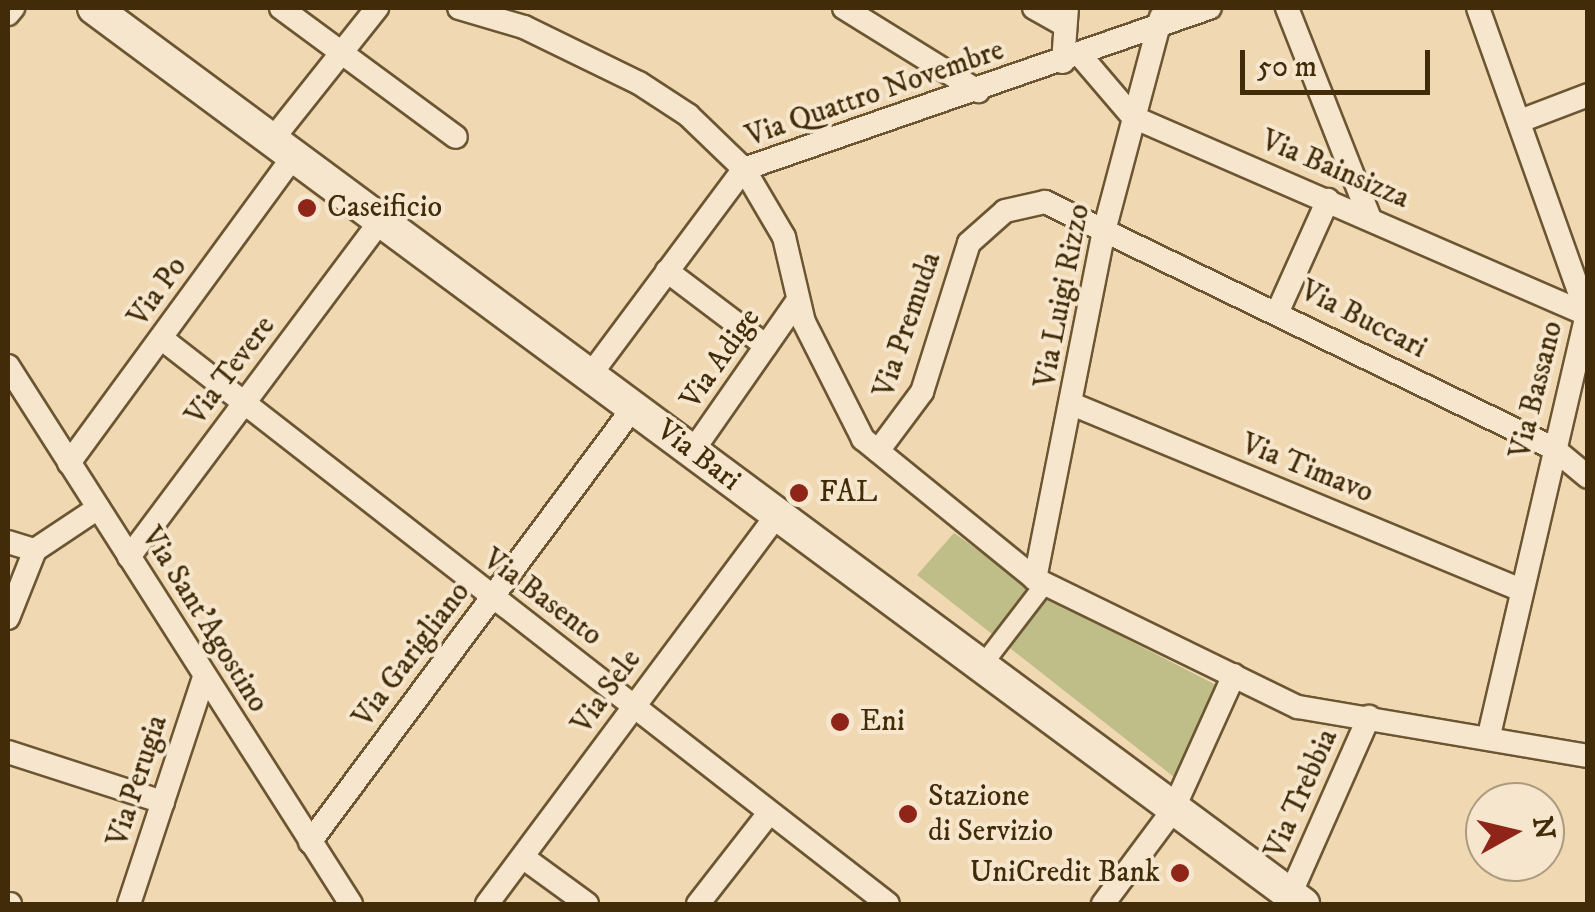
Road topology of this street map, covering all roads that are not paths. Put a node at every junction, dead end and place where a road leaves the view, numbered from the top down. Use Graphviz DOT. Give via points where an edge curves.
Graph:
graph roads {
  1 [pos="13,8"];
  2 [pos="94,8"];
  3 [pos="281,8"];
  4 [pos="377,8"];
  5 [pos="459,8"];
  6 [pos="844,8"];
  7 [pos="1034,8"];
  8 [pos="1210,8"];
  9 [pos="1287,8"];
  10 [pos="1478,8"];
  11 [pos="8,14"];
  12 [pos="1064,15"];
  13 [pos="1161,17"];
  14 [pos="341,53"];
  15 [pos="1072,58"];
  16 [pos="978,91"];
  17 [pos="1588,95"];
  18 [pos="1133,117"];
  19 [pos="1520,121"];
  20 [pos="456,136"];
  21 [pos="283,148"];
  22 [pos="744,169"];
  23 [pos="1328,200"];
  24 [pos="1369,216"];
  25 [pos="381,220"];
  26 [pos="1104,230"];
  27 [pos="667,272"];
  28 [pos="798,300"];
  29 [pos="1278,310"];
  30 [pos="1587,314"];
  31 [pos="162,338"];
  32 [pos="1584,338"];
  33 [pos="766,346"];
  34 [pos="8,366"];
  35 [pos="590,374"];
  36 [pos="244,403"];
  37 [pos="1072,404"];
  38 [pos="633,408"];
  39 [pos="1553,448"];
  40 [pos="878,451"];
  41 [pos="692,452"];
  42 [pos="69,463"];
  43 [pos="1588,477"];
  44 [pos="98,508"];
  45 [pos="777,515"];
  46 [pos="8,542"];
  47 [pos="35,550"];
  48 [pos="128,557"];
  49 [pos="1040,582"];
  50 [pos="1519,588"];
  51 [pos="492,598"];
  52 [pos="8,618"];
  53 [pos="981,666"];
  54 [pos="1234,675"];
  55 [pos="204,677"];
  56 [pos="633,705"];
  57 [pos="1369,717"];
  58 [pos="1488,739"];
  59 [pos="8,752"];
  60 [pos="1588,756"];
  61 [pos="163,802"];
  62 [pos="1173,810"];
  63 [pos="769,814"];
  64 [pos="310,842"];
  65 [pos="524,858"];
  66 [pos="1296,900"];
  67 [pos="130,904"];
  68 [pos="352,904"];
  69 [pos="487,904"];
  70 [pos="587,904"];
  71 [pos="698,904"];
  72 [pos="888,904"];
  73 [pos="1102,904"];
  1 -- 11 [label="street"];
  2 -- 21 [label="main road, Via Bari"];
  3 -- 14 [label="street"];
  4 -- 14 [label="street, Via Po"];
  5 -- 22 [label="street" via="524,28 638,83 688,115"];
  6 -- 16 [label="street"];
  7 -- 12 [label="street"];
  8 -- 13 [label="street, Via Quattro Novembre"];
  9 -- 24 [label="street"];
  10 -- 19 [label="street, Via Bassano"];
  12 -- 15 [label="street"];
  13 -- 15 [label="street, Via Quattro Novembre"];
  13 -- 18 [label="street, Via Luigi Rizzo"];
  14 -- 20 [label="street"];
  14 -- 21 [label="street, Via Po"];
  15 -- 16 [label="street, Via Quattro Novembre"];
  15 -- 18 [label="street, Via Bainsizza"];
  16 -- 22 [label="street, Via Quattro Novembre"];
  17 -- 19 [label="street"];
  18 -- 23 [label="street, Via Bainsizza"];
  18 -- 26 [label="street, Via Luigi Rizzo"];
  19 -- 30 [label="street, Via Bassano"];
  21 -- 25 [label="main road, Via Bari"];
  21 -- 31 [label="street, Via Po"];
  22 -- 27 [label="street, Via Quattro Novembre"];
  22 -- 28 [label="street" via="784,236"];
  23 -- 24 [label="street, Via Bainsizza"];
  23 -- 29 [label="street"];
  24 -- 30 [label="street, Via Bainsizza"];
  25 -- 35 [label="main road, Via Bari"];
  25 -- 36 [label="street, Via Tevere"];
  26 -- 29 [label="street, Via Buccari"];
  26 -- 37 [label="street, Via Luigi Rizzo"];
  26 -- 40 [label="street, Via Premuda" via="1044,202 1005,211 990,222 957,268 922,392"];
  27 -- 33 [label="street"];
  27 -- 35 [label="street, Via Quattro Novembre"];
  28 -- 33 [label="street, Via Adige"];
  28 -- 40 [label="street" via="835,388 863,439"];
  29 -- 39 [label="street, Via Buccari"];
  30 -- 32 [label="street, Via Bassano"];
  31 -- 36 [label="street, Via Basento"];
  31 -- 42 [label="street, Via Po"];
  32 -- 39 [label="street, Via Bassano"];
  33 -- 41 [label="street, Via Adige"];
  34 -- 42 [label="street, Via Sant'Agostino"];
  35 -- 38 [label="main road, Via Bari"];
  36 -- 48 [label="street, Via Tevere"];
  36 -- 51 [label="street, Via Basento"];
  37 -- 49 [label="street, Via Luigi Rizzo"];
  37 -- 50 [label="street, Via Timavo"];
  38 -- 41 [label="main road, Via Bari"];
  38 -- 51 [label="street, Via Garigliano"];
  39 -- 43 [label="street, Via Buccari"];
  39 -- 50 [label="street, Via Bassano"];
  40 -- 49 [label="street"];
  41 -- 45 [label="main road, Via Bari"];
  42 -- 44 [label="street, Via Sant'Agostino"];
  44 -- 47 [label="street"];
  44 -- 48 [label="street, Via Sant'Agostino"];
  45 -- 53 [label="main road, Via Bari"];
  45 -- 56 [label="street, Via Sele"];
  46 -- 47 [label="street"];
  47 -- 52 [label="street"];
  48 -- 55 [label="street, Via Sant'Agostino"];
  49 -- 53 [label="street"];
  49 -- 54 [label="street"];
  50 -- 58 [label="street, Via Bassano"];
  51 -- 56 [label="street, Via Basento"];
  51 -- 64 [label="street, Via Garigliano"];
  53 -- 62 [label="main road, Via Bari"];
  54 -- 57 [label="street" via="1298,707"];
  54 -- 62 [label="street"];
  55 -- 61 [label="street, Via Perugia"];
  55 -- 64 [label="street, Via Sant'Agostino"];
  56 -- 63 [label="street, Via Basento"];
  56 -- 65 [label="street, Via Sele"];
  57 -- 58 [label="street"];
  57 -- 66 [label="street, Via Trebbia"];
  58 -- 60 [label="street"];
  59 -- 61 [label="street"];
  61 -- 67 [label="street, Via Perugia"];
  62 -- 66 [label="main road, Via Bari"];
  62 -- 73 [label="street"];
  63 -- 71 [label="street"];
  63 -- 72 [label="street, Via Basento"];
  64 -- 68 [label="street, Via Sant'Agostino"];
  65 -- 69 [label="street, Via Sele"];
  65 -- 70 [label="street"];
}
